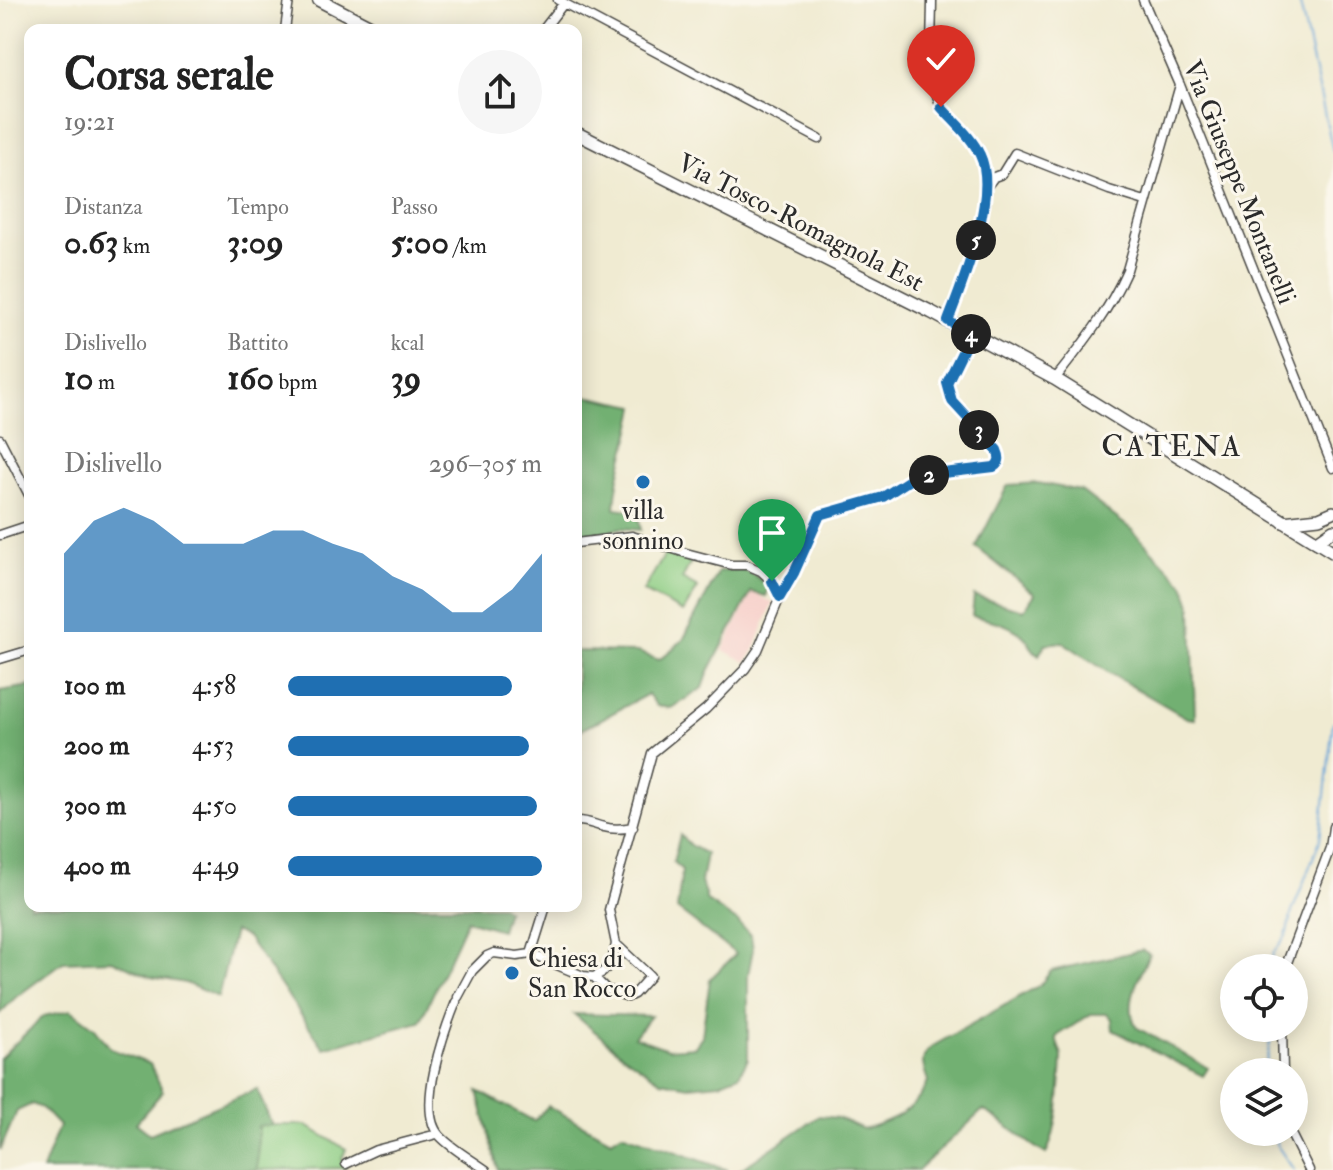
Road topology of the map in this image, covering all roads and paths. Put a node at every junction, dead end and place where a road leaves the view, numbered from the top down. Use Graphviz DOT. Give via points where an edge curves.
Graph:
graph roads {
  1 [pos="289,0"];
  2 [pos="319,0"];
  3 [pos="932,0"];
  4 [pos="1143,0"];
  5 [pos="561,2"];
  6 [pos="286,24"];
  7 [pos="365,24"];
  8 [pos="547,24"];
  9 [pos="1180,85"];
  10 [pos="582,136"];
  11 [pos="819,139"];
  12 [pos="987,186"];
  13 [pos="1145,201"];
  14 [pos="948,321"];
  15 [pos="971,334"];
  16 [pos="1055,379"];
  17 [pos="0,439"];
  18 [pos="1333,468"];
  19 [pos="24,485"];
  20 [pos="1333,512"];
  21 [pos="1319,518"];
  22 [pos="1283,522"];
  23 [pos="24,527"];
  24 [pos="1333,530"];
  25 [pos="0,535"];
  26 [pos="582,542"];
  27 [pos="1316,542"];
  28 [pos="1333,552"];
  29 [pos="780,597"];
  30 [pos="24,652"];
  31 [pos="0,659"];
  32 [pos="582,820"];
  33 [pos="633,827"];
  34 [pos="1333,827"];
  35 [pos="544,912"];
  36 [pos="616,944"];
  37 [pos="531,954"];
  38 [pos="1290,954"];
  39 [pos="594,977"];
  40 [pos="437,1134"];
  41 [pos="1297,1146"];
  42 [pos="346,1164"];
  43 [pos="486,1170"];
  44 [pos="1309,1170"];
  1 -- 6 [label="street"];
  2 -- 7 [label="main road"];
  3 -- 12 [label="street" via="935,86 941,107 979,151"];
  4 -- 9 [label="street, Via Giuseppe Montanelli"];
  5 -- 8 [label="street"];
  5 -- 11 [label="street"];
  9 -- 13 [label="street"];
  9 -- 18 [label="street, Via Giuseppe Montanelli"];
  10 -- 14 [label="main road, Via Tosco-Romagnola Est"];
  12 -- 13 [label="street" via="1015,153"];
  12 -- 14 [label="street" via="976,240"];
  13 -- 16 [label="street" via="1116,295"];
  14 -- 15 [label="main road, Via Tosco-Romagnola Est"];
  15 -- 16 [label="main road, Via Tosco-Romagnola Est"];
  15 -- 29 [label="street" via="947,383 952,401 997,450 998,464 908,481 883,497 820,515"];
  16 -- 22 [label="main road, Via Tosco-Romagnola Est"];
  17 -- 19 [label="street"];
  20 -- 21 [label="main road"];
  21 -- 22 [label="main road"];
  21 -- 27 [label="main road"];
  22 -- 27 [label="main road, Via Tosco-Romagnola Est"];
  23 -- 25 [label="street"];
  24 -- 27 [label="main road"];
  26 -- 29 [label="street" via="632,536 747,565 772,581"];
  27 -- 28 [label="main road, Via Tosco-Romagnola Est"];
  29 -- 33 [label="street" via="745,669 652,753"];
  30 -- 31 [label="street"];
  32 -- 33 [label="street" via="618,830"];
  33 -- 36 [label="street" via="609,910"];
  34 -- 38 [label="street"];
  35 -- 37 [label="street"];
  36 -- 39 [label="street" via="612,961"];
  36 -- 39 [label="street" via="650,976 628,997 606,989"];
  37 -- 39 [label="street"];
  37 -- 40 [label="street" via="487,956 457,999 432,1077"];
  40 -- 42 [label="street"];
  40 -- 43 [label="street"];
  41 -- 44 [label="street"];
}
